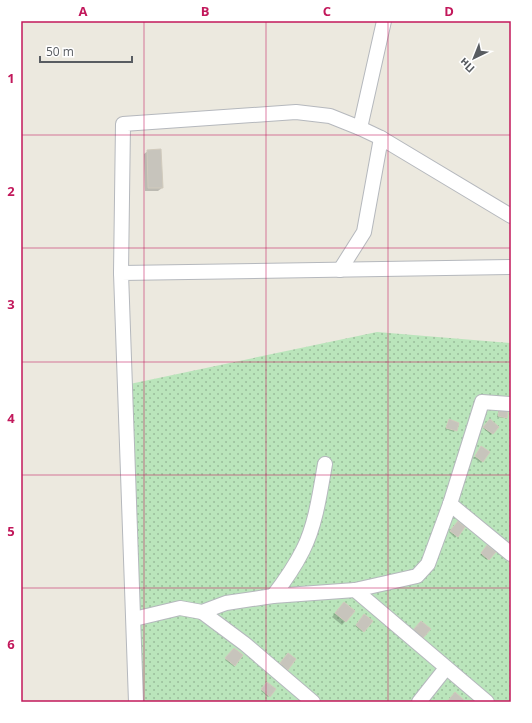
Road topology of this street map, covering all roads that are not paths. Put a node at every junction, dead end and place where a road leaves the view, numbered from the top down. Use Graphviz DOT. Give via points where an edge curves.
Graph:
graph roads {
  1 [pos="384,21"];
  2 [pos="360,128"];
  3 [pos="381,138"];
  4 [pos="511,216"];
  5 [pos="511,267"];
  6 [pos="340,270"];
  7 [pos="121,273"];
  8 [pos="511,404"];
  9 [pos="325,464"];
  10 [pos="450,504"];
  11 [pos="511,554"];
  12 [pos="355,590"];
  13 [pos="273,596"];
  14 [pos="202,612"];
  15 [pos="134,619"];
  16 [pos="446,668"];
  17 [pos="136,702"];
  18 [pos="313,702"];
  19 [pos="419,702"];
  20 [pos="487,702"];
  1 -- 2 [label="street"];
  2 -- 3 [label="street"];
  2 -- 7 [label="street" via="330,116 296,112 123,124"];
  3 -- 4 [label="street"];
  3 -- 6 [label="street" via="364,232"];
  5 -- 6 [label="street"];
  6 -- 7 [label="street"];
  7 -- 15 [label="street"];
  8 -- 10 [label="street" via="482,402"];
  9 -- 13 [label="street" via="317,506 303,549"];
  10 -- 11 [label="street"];
  10 -- 12 [label="street" via="428,564 417,576"];
  12 -- 13 [label="street"];
  12 -- 16 [label="street"];
  13 -- 14 [label="street" via="226,603"];
  14 -- 15 [label="street" via="180,608"];
  14 -- 18 [label="street" via="245,644"];
  15 -- 17 [label="street"];
  16 -- 19 [label="street"];
  16 -- 20 [label="street"];
}
